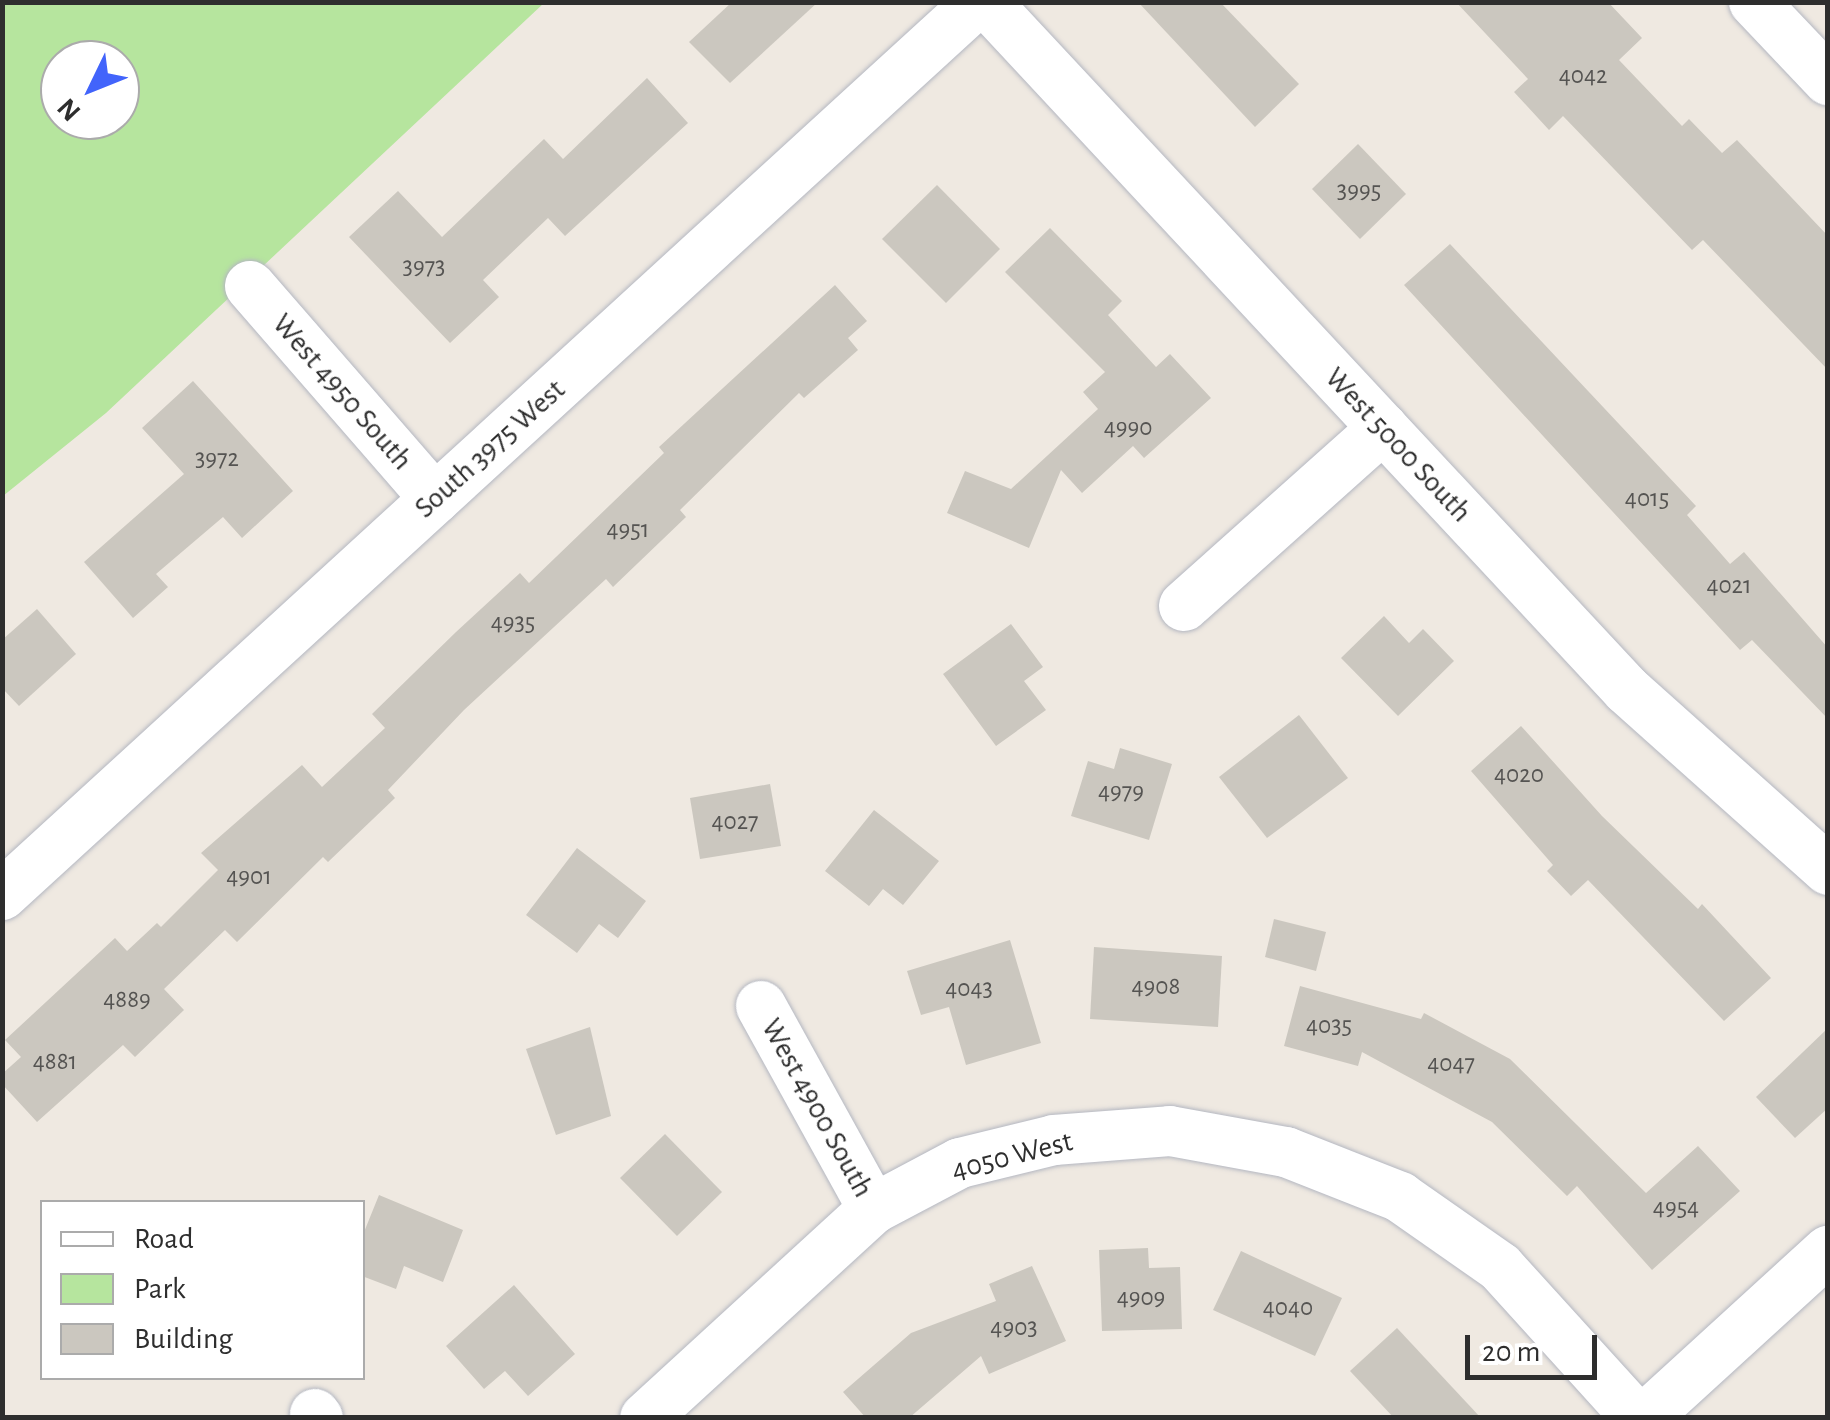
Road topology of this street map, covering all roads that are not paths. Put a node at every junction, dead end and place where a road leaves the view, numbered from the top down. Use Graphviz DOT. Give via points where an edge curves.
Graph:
graph roads {
  1 [pos="978,2"];
  2 [pos="986,2"];
  3 [pos="1754,2"];
  4 [pos="1828,80"];
  5 [pos="250,286"];
  6 [pos="1383,428"];
  7 [pos="436,499"];
  8 [pos="1184,606"];
  9 [pos="1828,870"];
  10 [pos="2,895"];
  11 [pos="761,1006"];
  12 [pos="873,1210"];
  13 [pos="1828,1251"];
  14 [pos="645,1418"];
  15 [pos="1641,1418"];
  1 -- 7 [label="street, South 3975 West"];
  2 -- 6 [label="street, West 5000 South"];
  3 -- 4 [label="street"];
  5 -- 7 [label="street, West 4950 South"];
  6 -- 8 [label="street"];
  6 -- 9 [label="street, West 5000 South" via="1627,690"];
  7 -- 10 [label="street, South 3975 West"];
  11 -- 12 [label="street, West 4900 South"];
  12 -- 14 [label="street, 4050 West"];
  12 -- 15 [label="street, 4050 West" via="960,1163 1054,1140 1170,1131 1286,1152 1400,1197 1500,1267"];
  13 -- 15 [label="street"];
}
